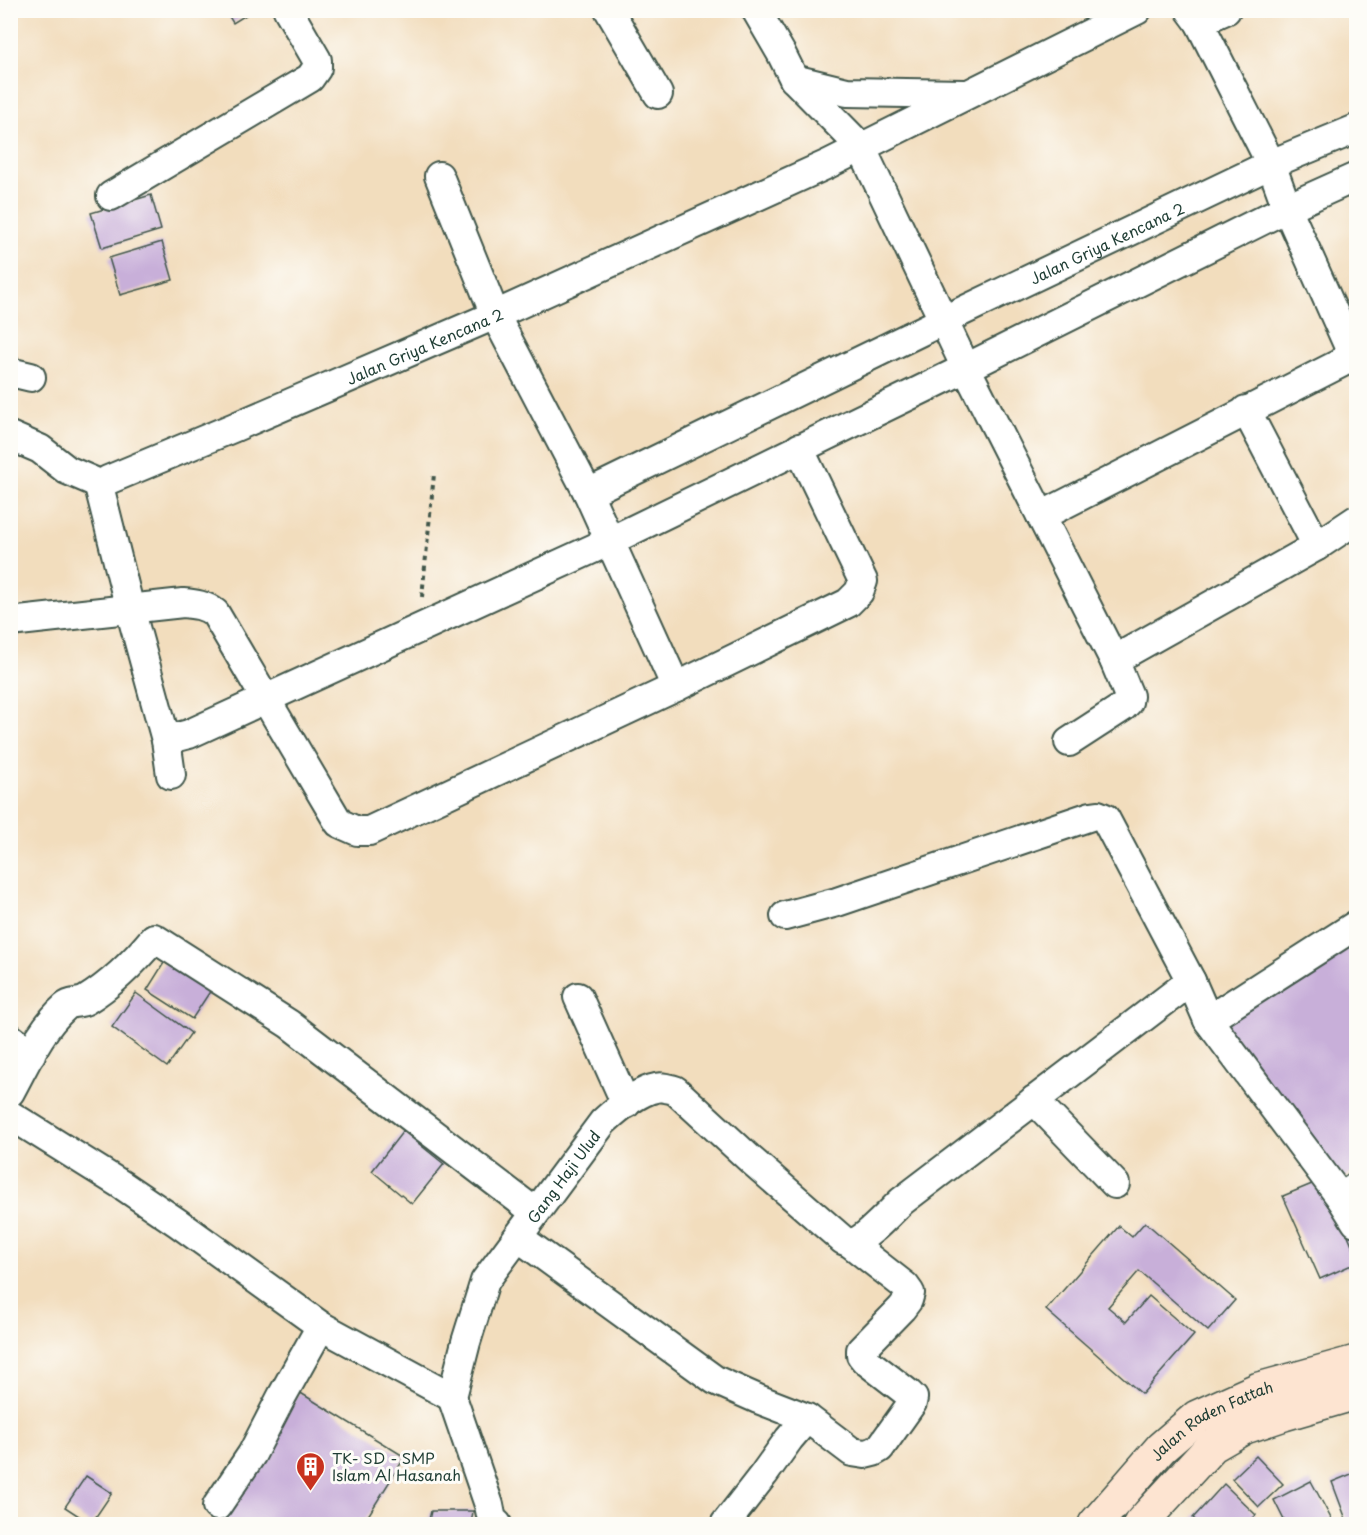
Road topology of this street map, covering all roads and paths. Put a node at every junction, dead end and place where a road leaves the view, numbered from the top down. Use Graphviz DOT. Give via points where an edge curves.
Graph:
graph roads {
  1 [pos="288,10"];
  2 [pos="609,10"];
  3 [pos="756,10"];
  4 [pos="1137,10"];
  5 [pos="1226,10"];
  6 [pos="1194,16"];
  7 [pos="794,79"];
  8 [pos="658,94"];
  9 [pos="969,94"];
  10 [pos="1356,129"];
  11 [pos="861,147"];
  12 [pos="1271,164"];
  13 [pos="439,176"];
  14 [pos="1356,177"];
  15 [pos="111,196"];
  16 [pos="1287,208"];
  17 [pos="495,315"];
  18 [pos="944,320"];
  19 [pos="966,368"];
  20 [pos="1246,410"];
  21 [pos="10,436"];
  22 [pos="799,448"];
  23 [pos="434,474"];
  24 [pos="102,485"];
  25 [pos="588,493"];
  26 [pos="1041,516"];
  27 [pos="1356,520"];
  28 [pos="610,541"];
  29 [pos="1317,546"];
  30 [pos="130,609"];
  31 [pos="10,622"];
  32 [pos="419,628"];
  33 [pos="1114,660"];
  34 [pos="676,687"];
  35 [pos="265,698"];
  36 [pos="166,740"];
  37 [pos="1069,742"];
  38 [pos="171,775"];
  39 [pos="785,916"];
  40 [pos="1356,925"];
  41 [pos="1191,981"];
  42 [pos="578,997"];
  43 [pos="1208,1020"];
  44 [pos="21,1046"];
  45 [pos="10,1092"];
  46 [pos="1034,1100"];
  47 [pos="626,1104"];
  48 [pos="10,1115"];
  49 [pos="1115,1184"];
  50 [pos="1351,1202"];
  51 [pos="535,1212"];
  52 [pos="518,1237"];
  53 [pos="853,1242"];
  54 [pos="321,1326"];
  55 [pos="1356,1362"];
  56 [pos="1356,1393"];
  57 [pos="452,1397"];
  58 [pos="807,1418"];
  59 [pos="217,1506"];
  60 [pos="493,1523"];
  61 [pos="725,1524"];
  62 [pos="1095,1524"];
  63 [pos="1140,1524"];
  1 -- 15 [label="street" via="317,60 310,78"];
  2 -- 8 [label="street"];
  3 -- 7 [label="street"];
  4 -- 9 [label="street, Jalan Griya Kencana 2"];
  5 -- 6 [label="street"];
  6 -- 12 [label="street"];
  7 -- 9 [label="street, Jalan Griya Kencana 2" via="847,92"];
  7 -- 11 [label="street"];
  9 -- 11 [label="street, Jalan Griya Kencana 2"];
  10 -- 12 [label="street, Jalan Griya Kencana 2"];
  11 -- 17 [label="street, Jalan Griya Kencana 2"];
  11 -- 18 [label="street"];
  12 -- 16 [label="street"];
  12 -- 18 [label="street, Jalan Griya Kencana 2"];
  13 -- 17 [label="street"];
  14 -- 16 [label="street"];
  16 -- 19 [label="street"];
  16 -- 20 [label="street" via="1349,347 1341,363"];
  17 -- 24 [label="street, Jalan Griya Kencana 2"];
  17 -- 25 [label="street"];
  18 -- 19 [label="street"];
  18 -- 25 [label="street, Jalan Griya Kencana 2"];
  19 -- 22 [label="street"];
  19 -- 26 [label="street"];
  20 -- 26 [label="street"];
  20 -- 29 [label="street"];
  21 -- 24 [label="street" via="40,449 67,470"];
  22 -- 28 [label="street"];
  22 -- 34 [label="street" via="863,581 859,592 848,603"];
  23 -- 32 [label="path"];
  24 -- 30 [label="street" via="100,490"];
  25 -- 28 [label="street"];
  26 -- 33 [label="street"];
  27 -- 29 [label="street"];
  28 -- 32 [label="street"];
  28 -- 34 [label="street"];
  29 -- 33 [label="street"];
  30 -- 31 [label="street"];
  30 -- 35 [label="street" via="183,603 208,608 215,613"];
  30 -- 36 [label="street"];
  32 -- 35 [label="street"];
  33 -- 37 [label="street" via="1128,702"];
  34 -- 35 [label="street" via="369,831 357,831 339,823"];
  35 -- 36 [label="street" via="189,734"];
  36 -- 38 [label="street"];
  39 -- 41 [label="street" via="1098,815 1105,818"];
  40 -- 43 [label="street"];
  41 -- 43 [label="street"];
  41 -- 46 [label="street"];
  42 -- 47 [label="street"];
  43 -- 50 [label="street"];
  44 -- 45 [label="street"];
  44 -- 51 [label="street" via="68,1004 84,1002 118,976 154,938 289,1024"];
  46 -- 49 [label="street"];
  46 -- 53 [label="street"];
  47 -- 51 [label="street, Gang Haji Ulud" via="603,1122"];
  47 -- 53 [label="street, Gang Haji Ulud" via="657,1087 675,1090 843,1240"];
  48 -- 54 [label="street" via="131,1191"];
  51 -- 52 [label="street, Gang Haji Ulud"];
  52 -- 57 [label="street, Gang Haji Ulud" via="485,1281"];
  52 -- 58 [label="street" via="716,1380"];
  53 -- 58 [label="street, Gang Haji Ulud" via="910,1293 902,1308 861,1354 909,1394 912,1403 880,1448 865,1454 852,1452"];
  54 -- 57 [label="street"];
  54 -- 59 [label="street" via="252,1454"];
  55 -- 62 [label="main road, Jalan Raden Fattah" via="1259,1389 1197,1417 1161,1448"];
  56 -- 63 [label="main road, Jalan Raden Fattah" via="1245,1427 1212,1446"];
  57 -- 60 [label="street"];
  58 -- 61 [label="street"];
}
